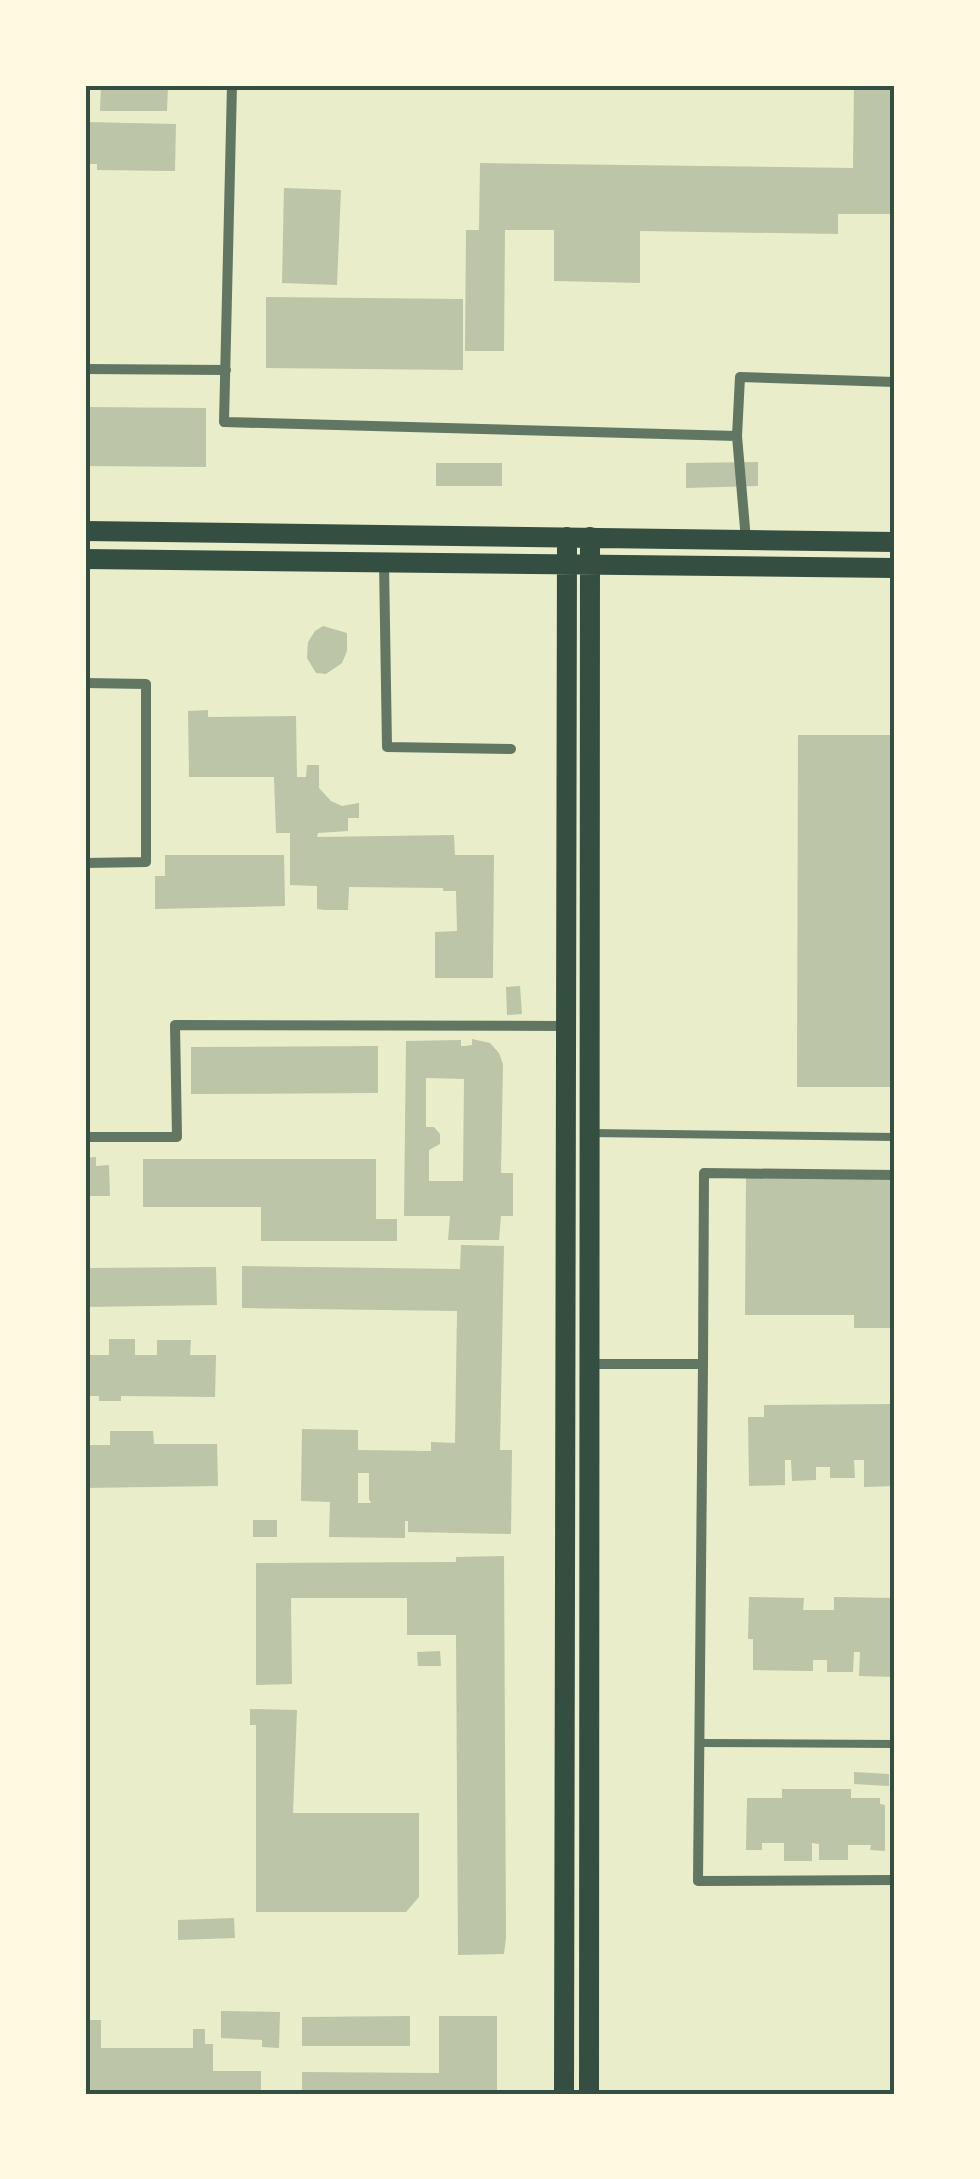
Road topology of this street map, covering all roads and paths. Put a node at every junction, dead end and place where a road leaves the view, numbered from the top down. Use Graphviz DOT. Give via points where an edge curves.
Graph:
graph roads {
  1 [pos="232,85"];
  2 [pos="85,368"];
  3 [pos="226,370"];
  4 [pos="895,382"];
  5 [pos="738,436"];
  6 [pos="85,531"];
  7 [pos="568,536"];
  8 [pos="590,537"];
  9 [pos="746,541"];
  10 [pos="895,542"];
  11 [pos="85,559"];
  12 [pos="384,562"];
  13 [pos="591,564"];
  14 [pos="568,565"];
  15 [pos="895,568"];
  16 [pos="85,683"];
  17 [pos="511,749"];
  18 [pos="85,863"];
  19 [pos="566,1026"];
  20 [pos="590,1134"];
  21 [pos="85,1137"];
  22 [pos="895,1137"];
  23 [pos="895,1175"];
  24 [pos="590,1364"];
  25 [pos="702,1364"];
  26 [pos="699,1743"];
  27 [pos="895,1744"];
  28 [pos="895,1880"];
  29 [pos="564,2094"];
  30 [pos="588,2094"];
  1 -- 3 [label="street"];
  2 -- 3 [label="street"];
  3 -- 5 [label="street" via="224,422"];
  4 -- 5 [label="street" via="740,378"];
  5 -- 9 [label="street"];
  6 -- 7 [label="main road"];
  7 -- 8 [label="main road"];
  7 -- 14 [label="main road"];
  8 -- 9 [label="main road"];
  8 -- 13 [label="main road"];
  9 -- 10 [label="main road"];
  11 -- 12 [label="main road"];
  12 -- 14 [label="main road"];
  12 -- 17 [label="street" via="386,747"];
  13 -- 14 [label="main road"];
  13 -- 15 [label="main road"];
  13 -- 20 [label="main road"];
  14 -- 19 [label="main road"];
  16 -- 18 [label="street" via="146,684 146,862"];
  19 -- 21 [label="street" via="175,1025 176,1137"];
  19 -- 29 [label="main road"];
  20 -- 22 [label="lane"];
  20 -- 24 [label="main road"];
  23 -- 25 [label="street" via="704,1173"];
  24 -- 25 [label="street"];
  24 -- 30 [label="main road"];
  25 -- 26 [label="street"];
  26 -- 27 [label="lane"];
  26 -- 28 [label="street" via="698,1881"];
}
